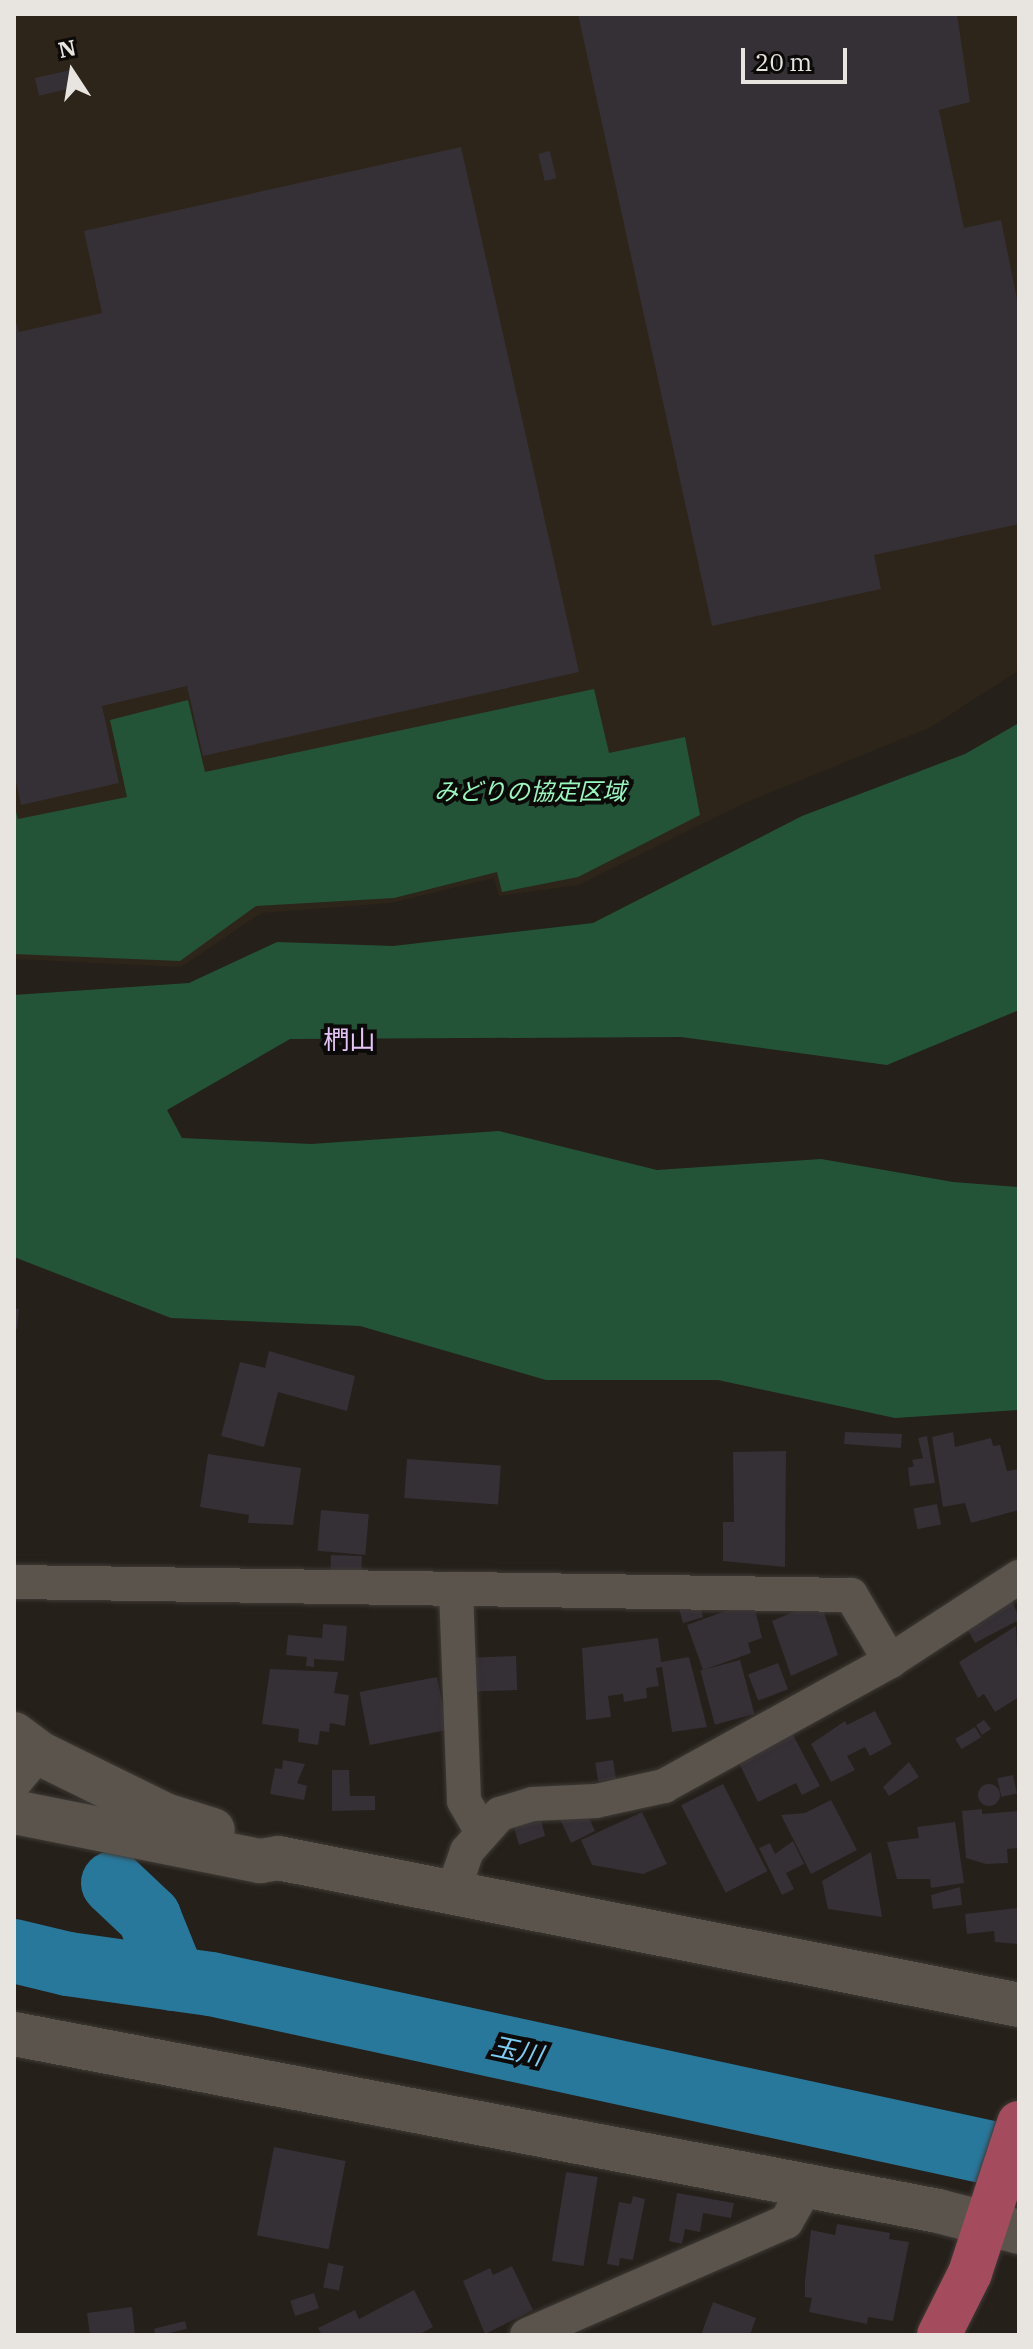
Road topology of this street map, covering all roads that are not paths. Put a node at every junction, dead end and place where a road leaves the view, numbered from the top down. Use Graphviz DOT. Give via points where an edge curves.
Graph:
graph roads {
  1 [pos="1019,1577"];
  2 [pos="14,1582"];
  3 [pos="456,1591"];
  4 [pos="890,1661"];
  5 [pos="23,1760"];
  6 [pos="14,1812"];
  7 [pos="481,1830"];
  8 [pos="278,1858"];
  9 [pos="453,1891"];
  10 [pos="1019,2005"];
  11 [pos="14,2034"];
  12 [pos="1019,2123"];
  13 [pos="805,2189"];
  14 [pos="999,2221"];
  15 [pos="527,2335"];
  16 [pos="939,2335"];
  1 -- 4 [label="street"];
  2 -- 3 [label="street"];
  3 -- 4 [label="street" via="535,1587 851,1595"];
  3 -- 7 [label="street" via="464,1801"];
  4 -- 7 [label="street" via="664,1786 596,1801 533,1804 500,1814"];
  5 -- 8 [label="street" via="165,1815 261,1842"];
  6 -- 8 [label="street" via="260,1861"];
  7 -- 9 [label="street"];
  8 -- 9 [label="street"];
  9 -- 10 [label="street"];
  11 -- 13 [label="street"];
  12 -- 14 [label="main road"];
  13 -- 14 [label="street"];
  13 -- 15 [label="street" via="786,2222"];
  14 -- 16 [label="main road"];
}
